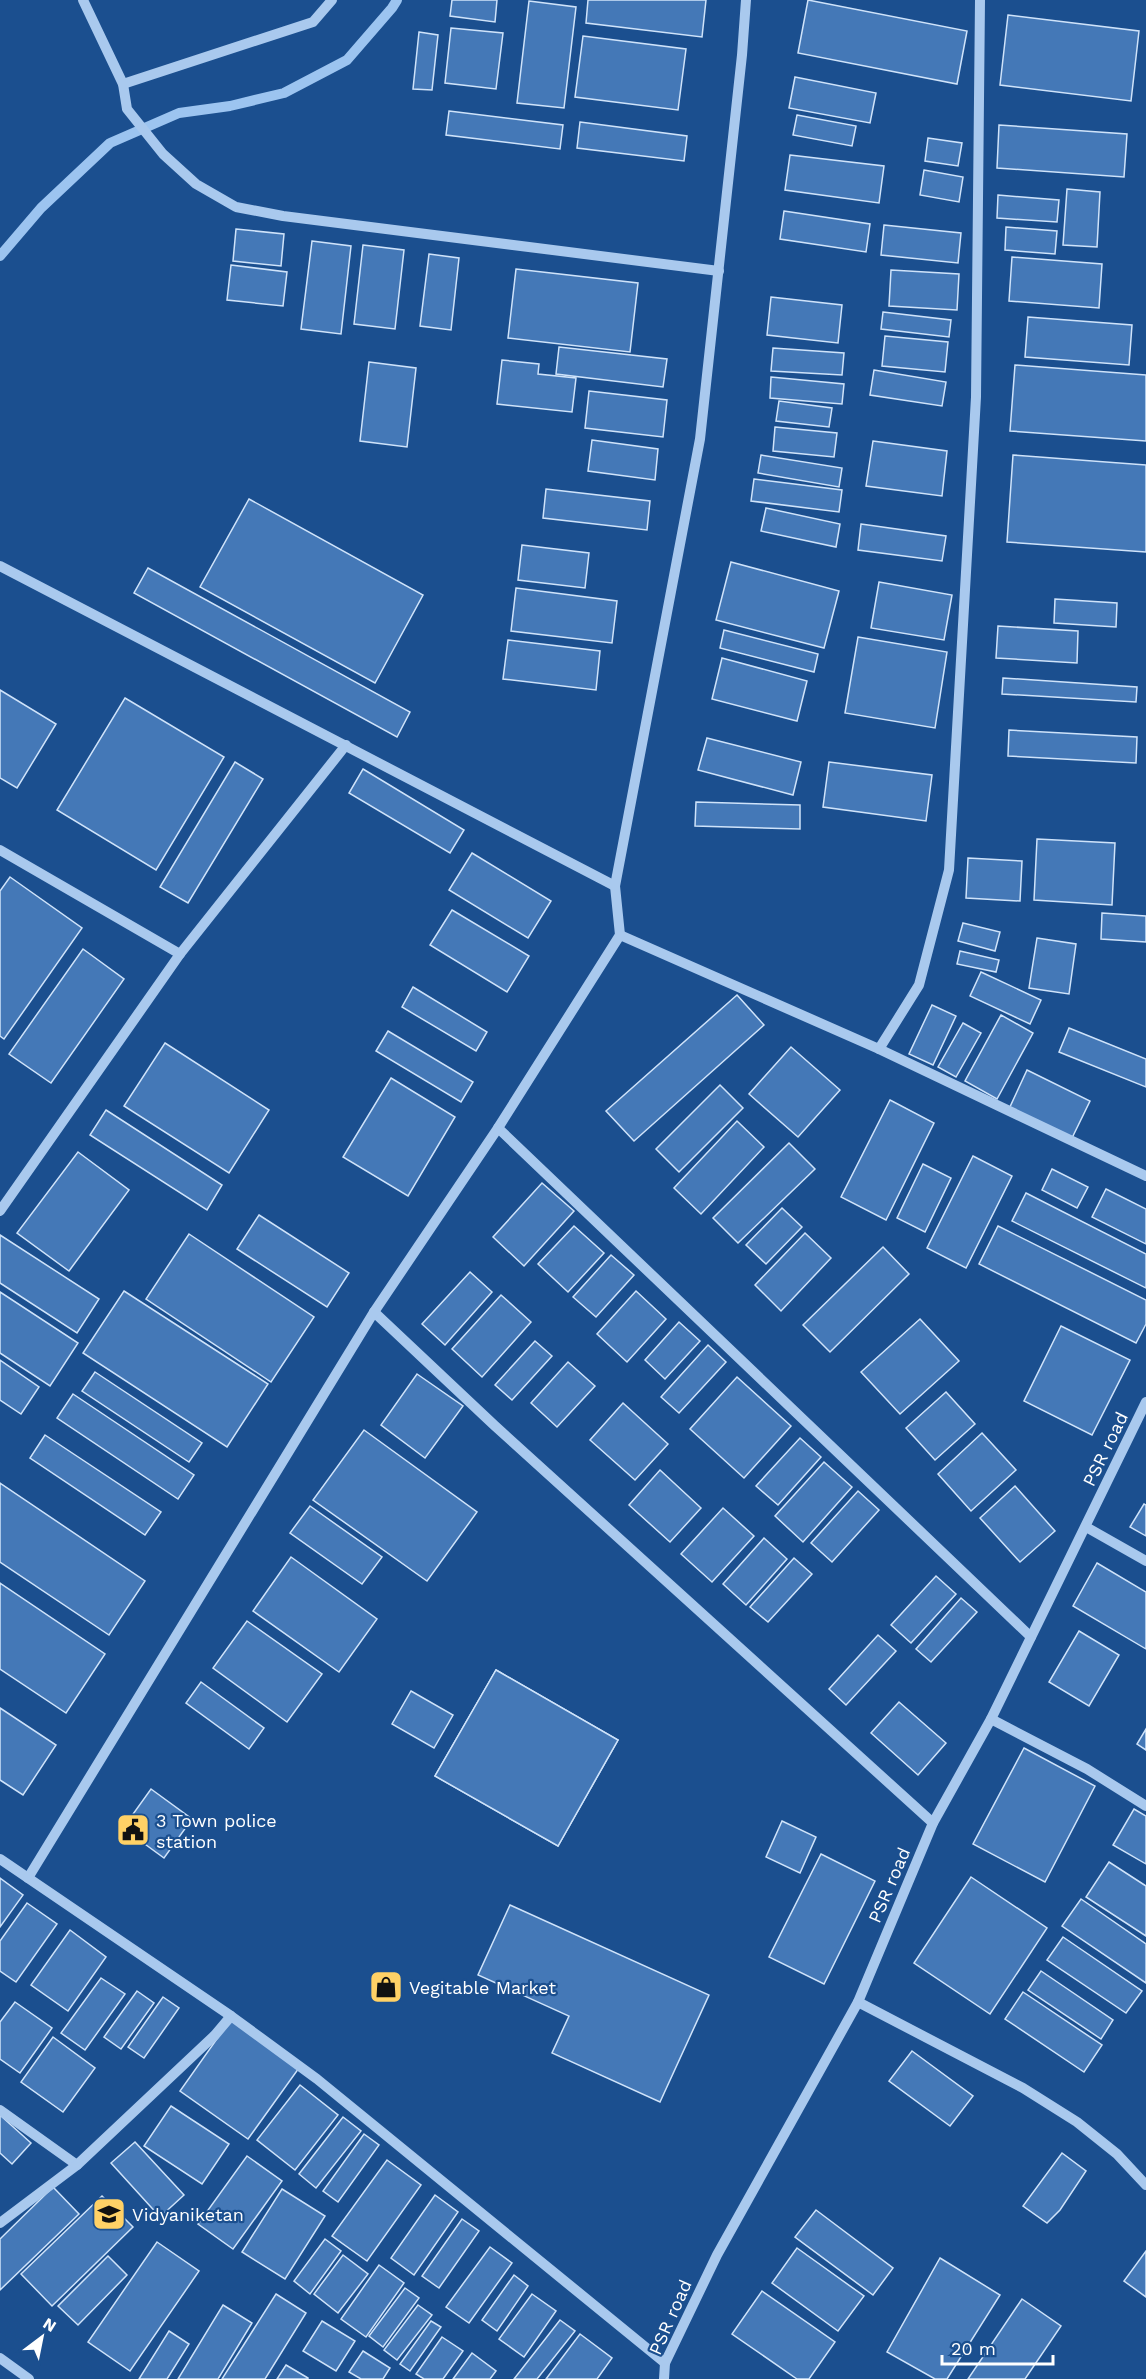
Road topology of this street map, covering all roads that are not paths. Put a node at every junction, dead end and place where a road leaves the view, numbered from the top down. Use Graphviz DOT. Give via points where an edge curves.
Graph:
graph roads {
  1 [pos="83,0"];
  2 [pos="332,0"];
  3 [pos="746,0"];
  4 [pos="980,0"];
  5 [pos="123,84"];
  6 [pos="719,271"];
  7 [pos="0,566"];
  8 [pos="346,745"];
  9 [pos="0,850"];
  10 [pos="615,886"];
  11 [pos="620,935"];
  12 [pos="180,954"];
  13 [pos="879,1049"];
  14 [pos="498,1128"];
  15 [pos="1146,1176"];
  16 [pos="0,1212"];
  17 [pos="374,1312"];
  18 [pos="1146,1402"];
  19 [pos="1086,1527"];
  20 [pos="1146,1561"];
  21 [pos="1031,1637"];
  22 [pos="991,1719"];
  23 [pos="1146,1806"];
  24 [pos="933,1823"];
  25 [pos="0,1859"];
  26 [pos="28,1878"];
  27 [pos="858,2002"];
  28 [pos="231,2016"];
  29 [pos="0,2109"];
  30 [pos="77,2165"];
  31 [pos="1146,2185"];
  32 [pos="0,2223"];
  33 [pos="0,2358"];
  34 [pos="665,2363"];
  35 [pos="29,2379"];
  36 [pos="664,2379"];
  1 -- 5 [label="street"];
  2 -- 5 [label="street" via="313,22"];
  3 -- 6 [label="street"];
  4 -- 13 [label="street" via="976,397 950,870 919,985"];
  5 -- 6 [label="street" via="127,109 163,154 196,184 236,207"];
  6 -- 10 [label="street" via="700,439"];
  7 -- 8 [label="street"];
  8 -- 10 [label="street"];
  8 -- 12 [label="street"];
  9 -- 12 [label="street"];
  10 -- 11 [label="street"];
  11 -- 13 [label="street"];
  11 -- 14 [label="street"];
  12 -- 16 [label="street"];
  13 -- 15 [label="street"];
  14 -- 17 [label="street"];
  14 -- 21 [label="street"];
  17 -- 24 [label="street"];
  17 -- 26 [label="street"];
  18 -- 19 [label="street, PSR road"];
  19 -- 20 [label="street"];
  19 -- 21 [label="street, PSR road"];
  21 -- 22 [label="street, PSR road"];
  22 -- 23 [label="street" via="1087,1769"];
  22 -- 24 [label="street, PSR road"];
  24 -- 27 [label="street, PSR road"];
  25 -- 26 [label="street"];
  26 -- 28 [label="street"];
  27 -- 31 [label="street" via="1023,2088 1077,2122 1117,2154"];
  27 -- 34 [label="street, PSR road" via="717,2255"];
  28 -- 30 [label="street"];
  28 -- 34 [label="street" via="317,2079"];
  29 -- 30 [label="street"];
  30 -- 32 [label="street"];
  33 -- 35 [label="street"];
  34 -- 36 [label="street, PSR road"];
}
